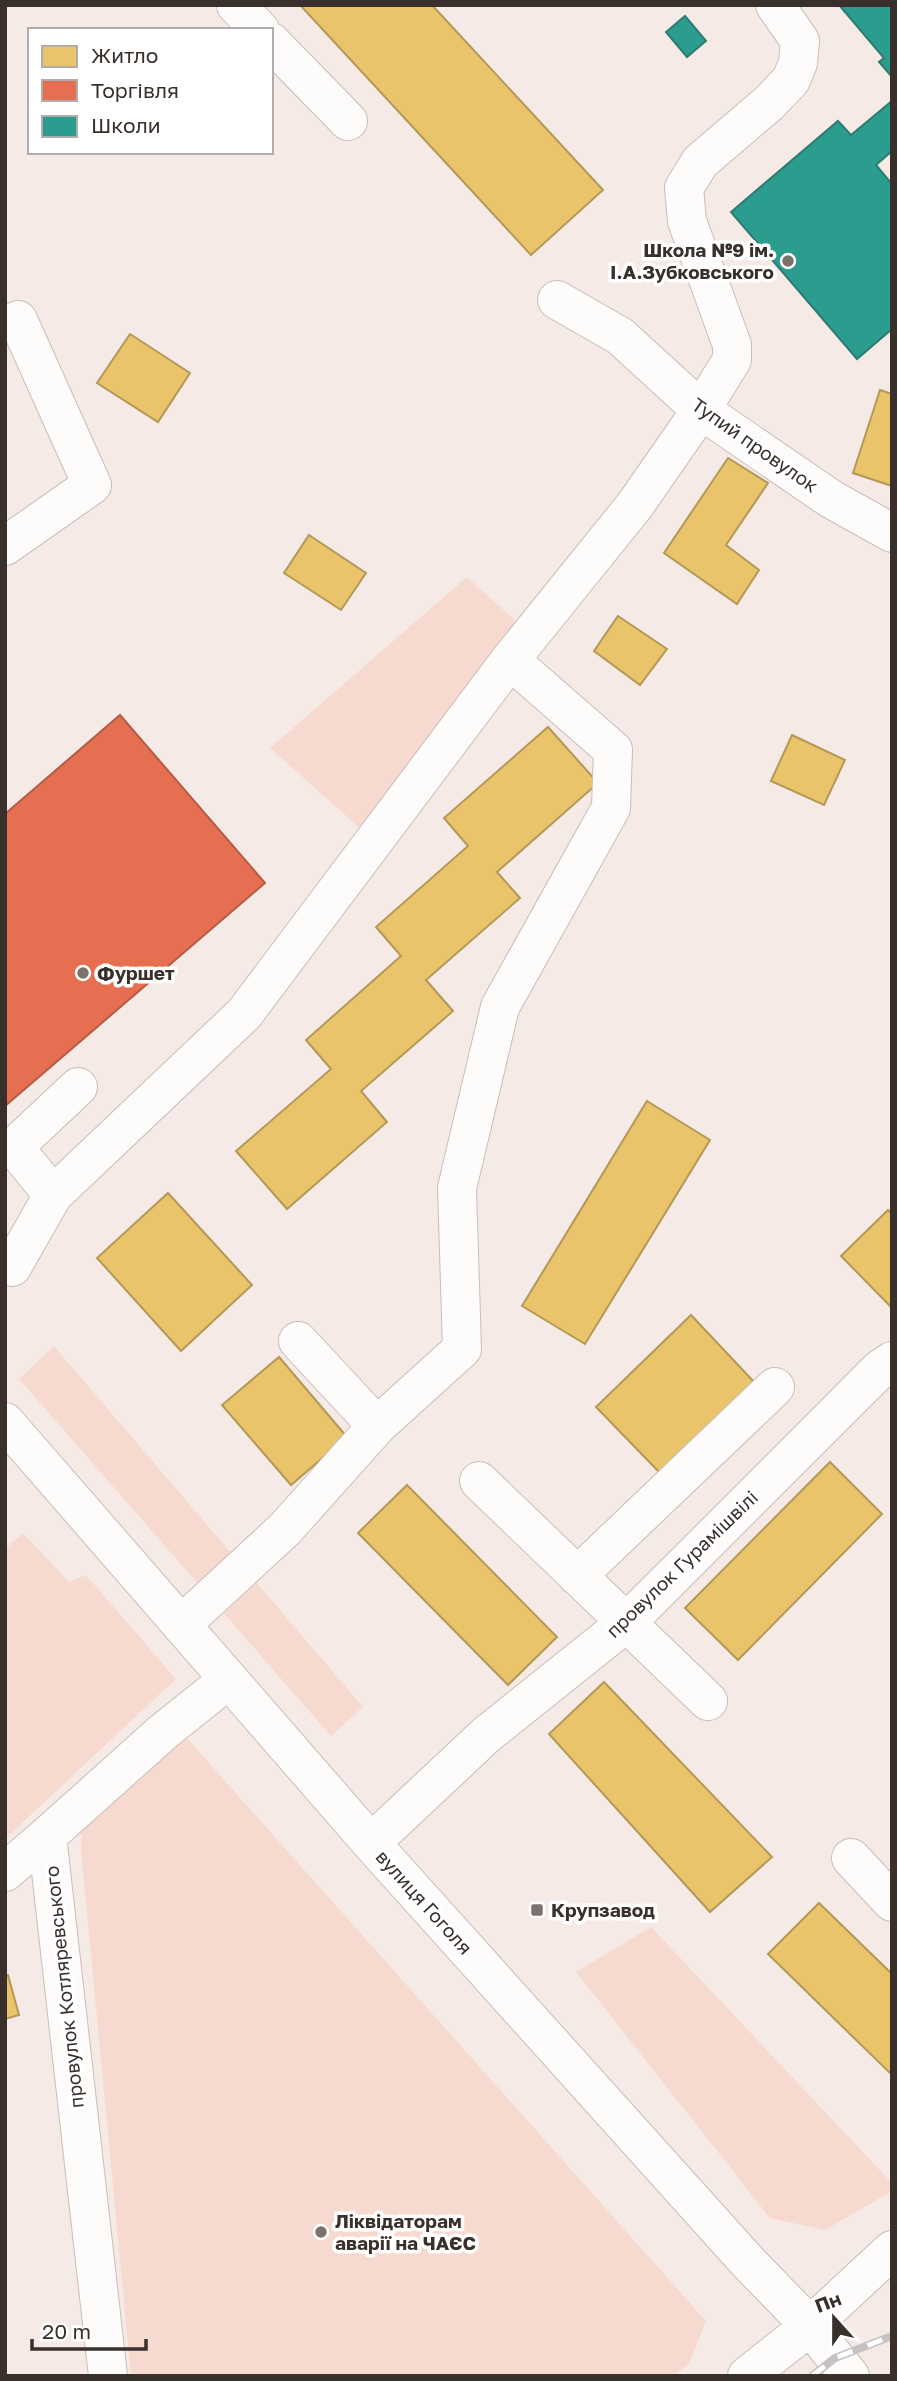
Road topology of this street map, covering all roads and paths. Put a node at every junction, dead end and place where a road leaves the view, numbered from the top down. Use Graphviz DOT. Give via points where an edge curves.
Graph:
graph roads {
  1 [pos="236,5"];
  2 [pos="775,5"];
  3 [pos="258,28"];
  4 [pos="273,44"];
  5 [pos="348,121"];
  6 [pos="557,300"];
  7 [pos="18,320"];
  8 [pos="701,410"];
  9 [pos="892,533"];
  10 [pos="5,546"];
  11 [pos="510,660"];
  12 [pos="78,1087"];
  13 [pos="53,1195"];
  14 [pos="8,1273"];
  15 [pos="298,1341"];
  16 [pos="892,1360"];
  17 [pos="775,1387"];
  18 [pos="5,1422"];
  19 [pos="377,1426"];
  20 [pos="478,1481"];
  21 [pos="577,1576"];
  22 [pos="626,1623"];
  23 [pos="181,1625"];
  24 [pos="228,1680"];
  25 [pos="708,1701"];
  26 [pos="47,1836"];
  27 [pos="371,1843"];
  28 [pos="851,1857"];
  29 [pos="5,1872"];
  30 [pos="892,1902"];
  31 [pos="892,2250"];
  32 [pos="810,2326"];
  33 [pos="108,2376"];
  34 [pos="747,2376"];
  35 [pos="850,2376"];
  1 -- 3 [label="street"];
  2 -- 8 [label="street" via="800,40 792,80 699,162 684,188 687,220 732,345 732,360"];
  4 -- 5 [label="street"];
  6 -- 8 [label="street, Тупий провулок" via="620,336"];
  7 -- 10 [label="street" via="92,485"];
  8 -- 9 [label="street, Тупий провулок" via="831,499"];
  8 -- 11 [label="street" via="635,505"];
  11 -- 13 [label="street" via="244,1014"];
  11 -- 19 [label="street" via="613,750 611,808 500,1007 457,1188 462,1349"];
  12 -- 13 [label="street" via="14,1147"];
  13 -- 14 [label="street"];
  15 -- 19 [label="street"];
  16 -- 22 [label="street, провулок Гурамішвілі"];
  17 -- 21 [label="street"];
  18 -- 23 [label="street, вулиця Гоголя"];
  19 -- 23 [label="street" via="285,1529"];
  20 -- 21 [label="street"];
  21 -- 22 [label="street"];
  22 -- 25 [label="street"];
  22 -- 27 [label="street, провулок Гурамішвілі" via="486,1735"];
  23 -- 24 [label="street, вулиця Гоголя"];
  24 -- 26 [label="street"];
  24 -- 27 [label="street, вулиця Гоголя"];
  26 -- 29 [label="street"];
  26 -- 33 [label="street, провулок Котляревського"];
  27 -- 32 [label="street, вулиця Гоголя"];
  28 -- 30 [label="street"];
  31 -- 32 [label="street"];
  32 -- 34 [label="street"];
  32 -- 35 [label="street, вулиця Гоголя"];
}
